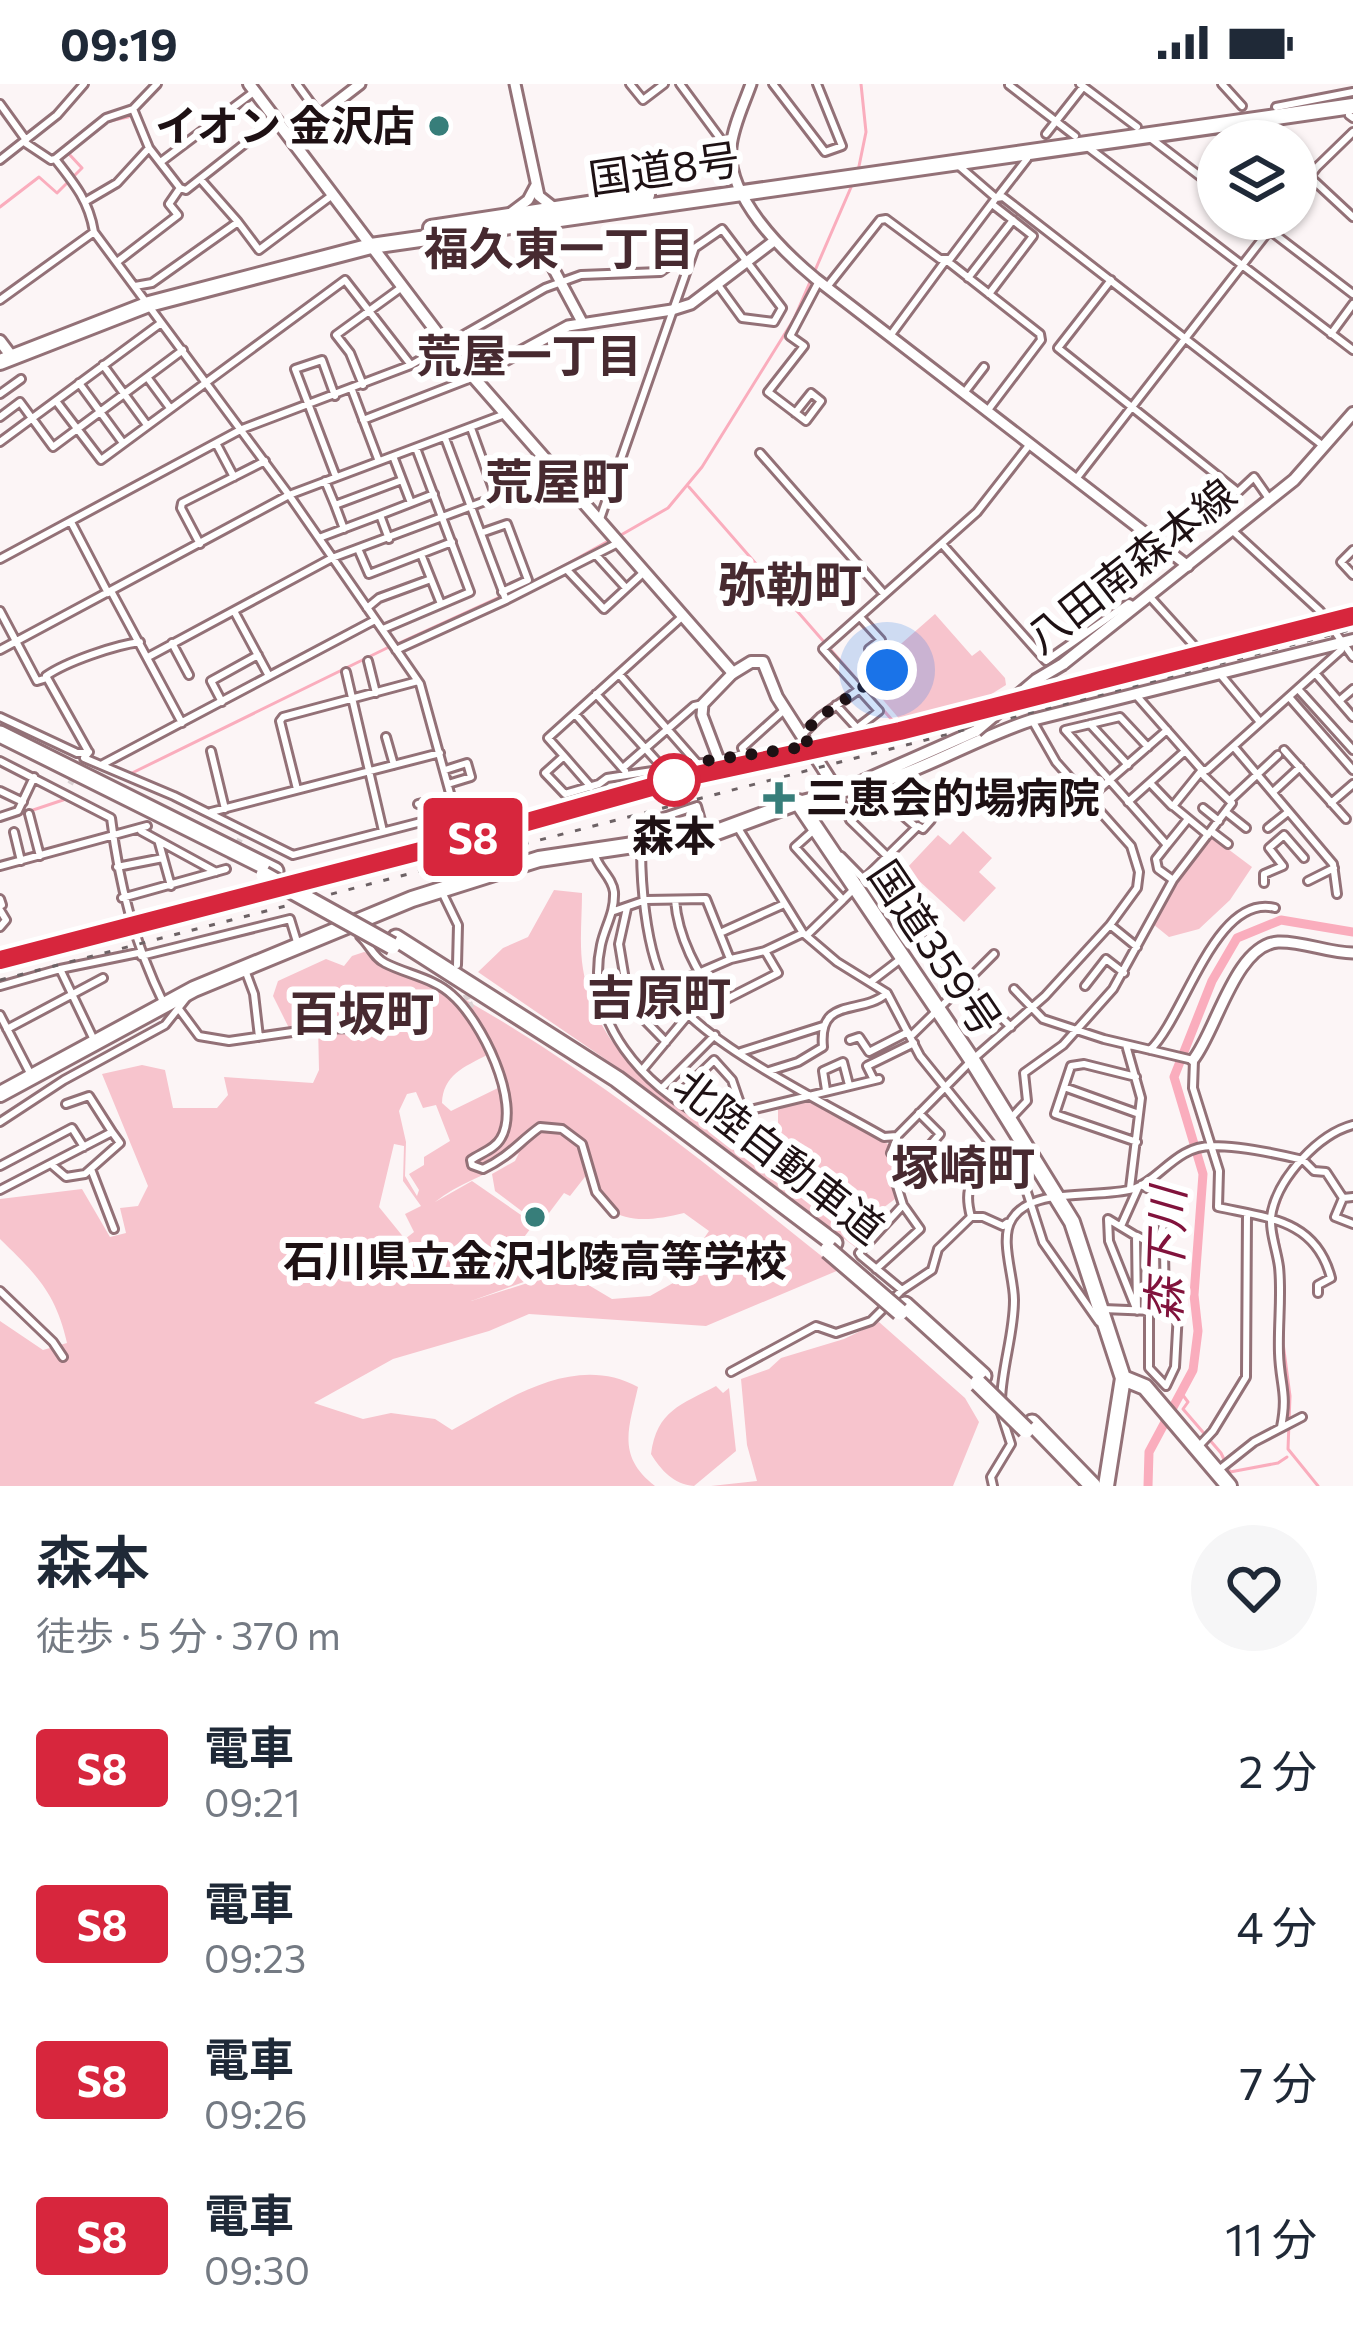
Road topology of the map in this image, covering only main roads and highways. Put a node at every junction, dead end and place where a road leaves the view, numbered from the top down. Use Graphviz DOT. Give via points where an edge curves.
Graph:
graph roads {
  1 [pos="252,88"];
  2 [pos="1351,104"];
  3 [pos="1142,131"];
  4 [pos="1079,140"];
  5 [pos="867,170"];
  6 [pos="741,187"];
  7 [pos="368,242"];
  8 [pos="398,242"];
  9 [pos="386,266"];
  10 [pos="4,353"];
  11 [pos="1353,412"];
  12 [pos="1348,642"];
  13 [pos="0,734"];
  14 [pos="0,744"];
  15 [pos="838,792"];
  16 [pos="799,802"];
  17 [pos="269,873"];
  18 [pos="0,1094"];
  19 [pos="1124,1378"];
  20 [pos="1029,1427"];
  21 [pos="1081,1486"];
  22 [pos="1093,1486"];
  23 [pos="1106,1486"];
  24 [pos="1229,1486"];
  1 -- 7 [label="main road"];
  2 -- 3 [label="highway, 国道8号"];
  2 -- 3 [label="highway, 国道8号" via="1276,107"];
  3 -- 4 [label="highway, 国道8号"];
  4 -- 5 [label="highway, 国道8号"];
  4 -- 5 [label="highway, 国道8号"];
  5 -- 6 [label="highway, 国道8号"];
  6 -- 7 [label="highway, 国道8号"];
  6 -- 8 [label="highway, 国道8号"];
  7 -- 8 [label="highway, 国道8号"];
  7 -- 9 [label="main road"];
  7 -- 10 [label="highway, 国道8号" via="143,296"];
  8 -- 9 [label="main road"];
  9 -- 15 [label="main road" via="733,673 763,662"];
  11 -- 15 [label="main road, 八田南森本線, bridge" via="1270,500 976,731"];
  12 -- 15 [label="main road" via="1031,720 870,787"];
  13 -- 17 [label="highway, 北陸自動車道"];
  14 -- 17 [label="highway, 北陸自動車道"];
  15 -- 16 [label="main road, 八田南森本線"];
  16 -- 18 [label="highway" via="705,834 593,848 472,877 194,989"];
  16 -- 19 [label="highway, 国道359号" via="1060,1198"];
  17 -- 20 [label="highway, 北陸自動車道, bridge" via="394,942 627,1096 903,1302"];
  19 -- 23 [label="highway"];
  19 -- 24 [label="highway" via="1145,1387"];
  20 -- 21 [label="highway, 北陸自動車道"];
  20 -- 22 [label="highway, 北陸自動車道"];
}
